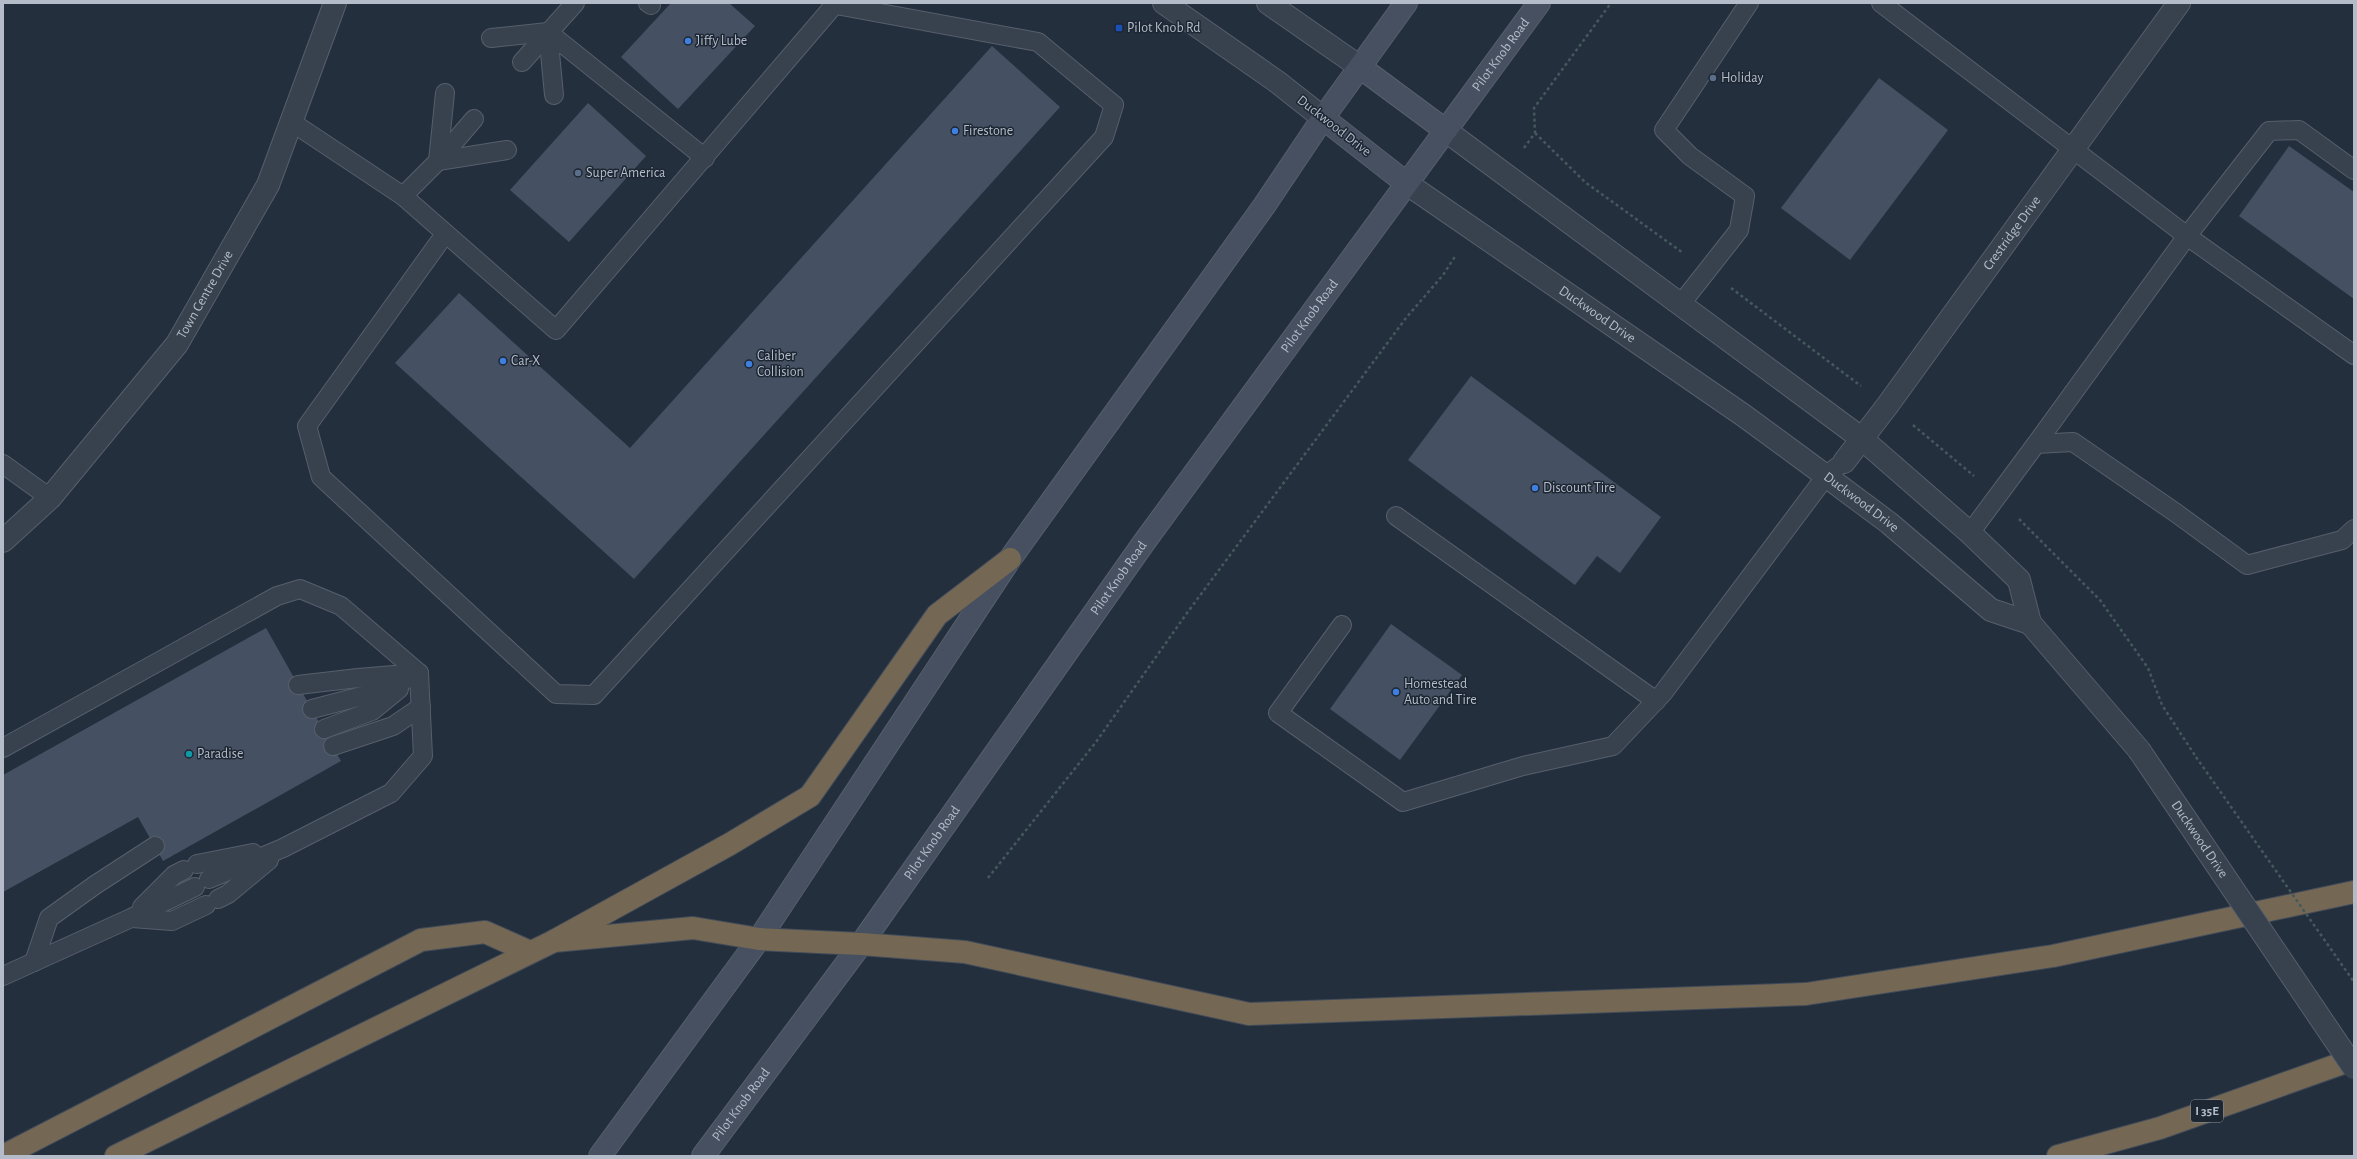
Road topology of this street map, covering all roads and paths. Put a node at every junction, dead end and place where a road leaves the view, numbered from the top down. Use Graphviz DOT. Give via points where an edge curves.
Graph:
graph roads {
  1 [pos="335,3"];
  2 [pos="575,3"];
  3 [pos="1164,3"];
  4 [pos="1268,3"];
  5 [pos="1406,3"];
  6 [pos="1539,3"];
  7 [pos="1611,3"];
  8 [pos="1749,3"];
  9 [pos="1881,3"];
  10 [pos="2179,3"];
  11 [pos="836,4"];
  12 [pos="548,32"];
  13 [pos="491,38"];
  14 [pos="522,62"];
  15 [pos="1360,67"];
  16 [pos="445,93"];
  17 [pos="554,95"];
  18 [pos="1324,118"];
  19 [pos="474,119"];
  20 [pos="290,121"];
  21 [pos="1445,130"];
  22 [pos="2073,149"];
  23 [pos="507,150"];
  24 [pos="705,158"];
  25 [pos="438,161"];
  26 [pos="2354,170"];
  27 [pos="1506,175"];
  28 [pos="1406,183"];
  29 [pos="402,196"];
  30 [pos="1474,229"];
  31 [pos="445,234"];
  32 [pos="2187,236"];
  33 [pos="1680,305"];
  34 [pos="2354,355"];
  35 [pos="1861,438"];
  36 [pos="2036,444"];
  37 [pos="1844,462"];
  38 [pos="3,464"];
  39 [pos="1826,476"];
  40 [pos="50,498"];
  41 [pos="1396,516"];
  42 [pos="2354,529"];
  43 [pos="1970,533"];
  44 [pos="3,541"];
  45 [pos="1010,559"];
  46 [pos="2030,623"];
  47 [pos="1342,625"];
  48 [pos="419,673"];
  49 [pos="298,685"];
  50 [pos="1656,701"];
  51 [pos="420,707"];
  52 [pos="312,709"];
  53 [pos="324,729"];
  54 [pos="333,746"];
  55 [pos="3,748"];
  56 [pos="2196,757"];
  57 [pos="155,846"];
  58 [pos="283,848"];
  59 [pos="988,878"];
  60 [pos="2354,892"];
  61 [pos="131,918"];
  62 [pos="759,939"];
  63 [pos="554,941"];
  64 [pos="861,944"];
  65 [pos="530,952"];
  66 [pos="34,962"];
  67 [pos="3,976"];
  68 [pos="2354,982"];
  69 [pos="2354,1059"];
  70 [pos="2354,1068"];
  71 [pos="3,1156"];
  72 [pos="116,1156"];
  73 [pos="600,1156"];
  74 [pos="703,1156"];
  75 [pos="2058,1156"];
  1 -- 20 [label="street, Town Centre Drive" via="333,15"];
  2 -- 12 [label="lane"];
  3 -- 18 [label="street, Duckwood Drive" via="1276,81"];
  4 -- 15 [label="street, Duckwood Drive"];
  5 -- 15 [label="main road"];
  6 -- 21 [label="main road, Pilot Knob Road"];
  7 -- 27 [label="path" via="1534,108 1535,132"];
  8 -- 33 [label="lane" via="1664,130 1690,156 1745,196 1739,230"];
  9 -- 22 [label="lane"];
  10 -- 22 [label="street, Crestridge Drive"];
  11 -- 24 [label="lane"];
  11 -- 31 [label="lane" via="1038,42 1114,105 1104,136 594,695 556,694 322,477 307,426"];
  12 -- 13 [label="lane"];
  12 -- 14 [label="lane"];
  12 -- 17 [label="lane"];
  12 -- 24 [label="lane"];
  15 -- 18 [label="main road"];
  15 -- 21 [label="main road, Duckwood Drive"];
  16 -- 25 [label="lane"];
  18 -- 28 [label="main road, Duckwood Drive"];
  18 -- 45 [label="main road" via="1264,206"];
  19 -- 25 [label="lane"];
  20 -- 29 [label="lane"];
  20 -- 40 [label="street, Town Centre Drive" via="268,185 177,344"];
  21 -- 27 [label="street, Duckwood Drive"];
  21 -- 28 [label="main road, Pilot Knob Road"];
  22 -- 32 [label="lane"];
  22 -- 35 [label="street, Crestridge Drive"];
  23 -- 25 [label="lane"];
  24 -- 31 [label="lane" via="556,330"];
  25 -- 29 [label="lane"];
  26 -- 32 [label="lane" via="2299,130 2269,131"];
  27 -- 33 [label="street, Duckwood Drive"];
  28 -- 30 [label="street, Duckwood Drive"];
  28 -- 64 [label="main road, Pilot Knob Road" via="1146,541"];
  29 -- 31 [label="lane"];
  30 -- 39 [label="street, Duckwood Drive"];
  30 -- 59 [label="path" via="1443,275 1406,318 1192,607 1096,742"];
  32 -- 34 [label="lane"];
  32 -- 36 [label="lane"];
  33 -- 35 [label="street, Duckwood Drive"];
  35 -- 37 [label="street, Crestridge Drive"];
  35 -- 43 [label="street, Duckwood Drive"];
  36 -- 42 [label="lane" via="2073,442 2247,565 2342,540"];
  36 -- 43 [label="lane"];
  37 -- 39 [label="lane"];
  38 -- 40 [label="lane"];
  39 -- 46 [label="street, Duckwood Drive" via="1888,523 1990,610"];
  39 -- 50 [label="lane"];
  40 -- 44 [label="street, Town Centre Drive"];
  41 -- 50 [label="lane"];
  43 -- 46 [label="street, Duckwood Drive" via="2019,580"];
  45 -- 62 [label="main road"];
  45 -- 63 [label="highway" via="937,615 810,796 730,844"];
  46 -- 70 [label="street, Duckwood Drive, bridge" via="2139,750"];
  47 -- 50 [label="lane" via="1278,712 1403,802 1523,766 1613,746"];
  48 -- 49 [label="lane"];
  48 -- 51 [label="lane"];
  48 -- 52 [label="lane" via="381,691"];
  48 -- 53 [label="lane" via="372,711"];
  48 -- 55 [label="lane" via="341,606 300,589 277,596"];
  51 -- 54 [label="lane" via="393,726"];
  51 -- 58 [label="lane" via="423,756 390,793"];
  56 -- 68 [label="path, bridge"];
  57 -- 66 [label="lane" via="94,885 49,918"];
  58 -- 61 [label="lane" via="202,883"];
  58 -- 61 [label="lane" via="191,867 174,875"];
  58 -- 61 [label="lane" via="228,894 172,921"];
  60 -- 64 [label="highway" via="2053,956 1806,994 1257,1014 1241,1013 964,952"];
  61 -- 66 [label="lane"];
  62 -- 63 [label="highway" via="693,928"];
  62 -- 64 [label="highway"];
  62 -- 73 [label="main road"];
  63 -- 65 [label="highway"];
  64 -- 74 [label="main road, Pilot Knob Road"];
  65 -- 71 [label="highway" via="486,932 421,940"];
  65 -- 72 [label="highway"];
  66 -- 67 [label="lane"];
  69 -- 75 [label="highway, I 35E" via="2160,1128"];
}
